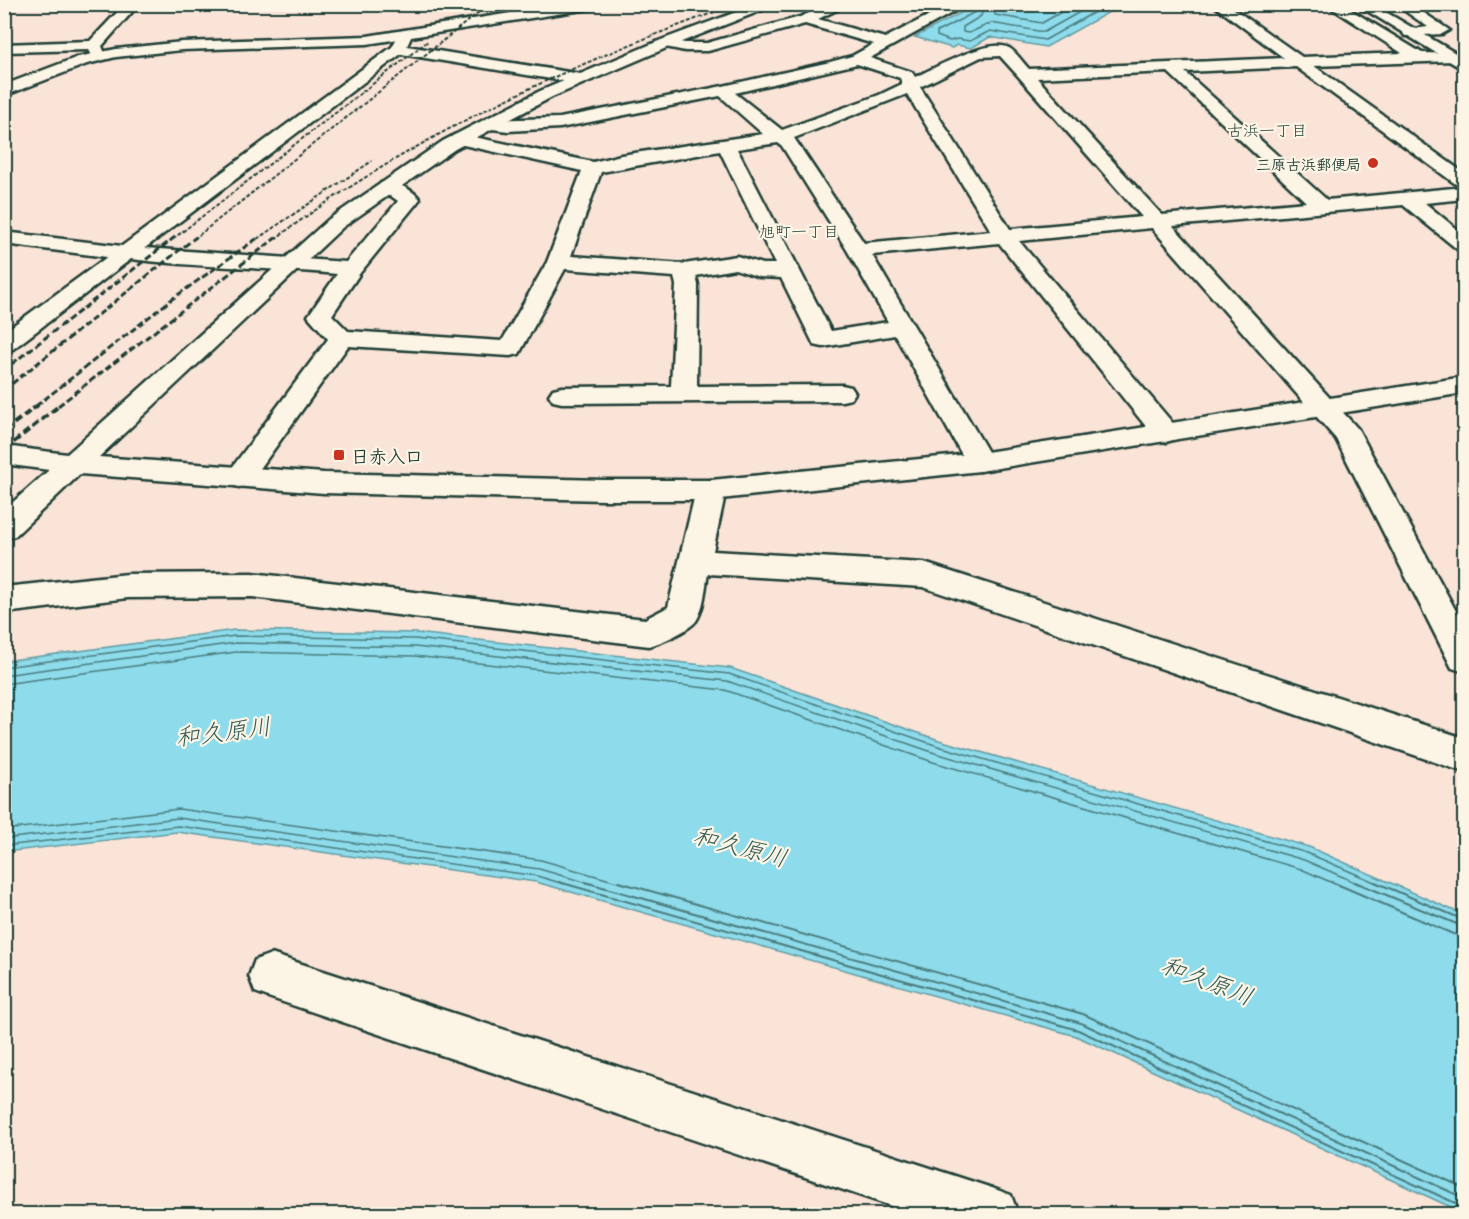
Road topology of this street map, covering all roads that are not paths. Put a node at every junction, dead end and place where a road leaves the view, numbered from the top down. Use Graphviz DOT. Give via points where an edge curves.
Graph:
graph roads {
  1 [pos="133,4"];
  2 [pos="595,4"];
  3 [pos="772,4"];
  4 [pos="843,4"];
  5 [pos="962,4"];
  6 [pos="1218,4"];
  7 [pos="1331,4"];
  8 [pos="1362,4"];
  9 [pos="1401,4"];
  10 [pos="805,20"];
  11 [pos="1410,33"];
  12 [pos="402,42"];
  13 [pos="666,43"];
  14 [pos="886,44"];
  15 [pos="4,48"];
  16 [pos="97,51"];
  17 [pos="1419,57"];
  18 [pos="856,59"];
  19 [pos="1459,61"];
  20 [pos="1300,62"];
  21 [pos="1171,68"];
  22 [pos="1024,74"];
  23 [pos="581,79"];
  24 [pos="912,85"];
  25 [pos="4,91"];
  26 [pos="723,92"];
  27 [pos="490,124"];
  28 [pos="780,137"];
  29 [pos="460,140"];
  30 [pos="726,145"];
  31 [pos="592,168"];
  32 [pos="1464,181"];
  33 [pos="388,187"];
  34 [pos="1464,193"];
  35 [pos="1407,198"];
  36 [pos="1323,207"];
  37 [pos="1157,222"];
  38 [pos="1004,236"];
  39 [pos="4,238"];
  40 [pos="1464,246"];
  41 [pos="858,250"];
  42 [pos="126,253"];
  43 [pos="558,262"];
  44 [pos="292,263"];
  45 [pos="352,269"];
  46 [pos="684,271"];
  47 [pos="789,272"];
  48 [pos="902,327"];
  49 [pos="341,338"];
  50 [pos="4,344"];
  51 [pos="1464,385"];
  52 [pos="842,393"];
  53 [pos="562,395"];
  54 [pos="684,395"];
  55 [pos="1323,408"];
  56 [pos="1166,433"];
  57 [pos="4,455"];
  58 [pos="980,462"];
  59 [pos="73,464"];
  60 [pos="239,477"];
  61 [pos="711,490"];
  62 [pos="4,528"];
  63 [pos="694,562"];
  64 [pos="4,600"];
  65 [pos="1464,658"];
  66 [pos="1464,754"];
  67 [pos="272,976"];
  68 [pos="992,1215"];
  1 -- 16 [label="main road"];
  2 -- 12 [label="main road"];
  3 -- 13 [label="main road"];
  4 -- 10 [label="main road"];
  5 -- 14 [label="main road"];
  6 -- 20 [label="main road"];
  7 -- 17 [label="main road"];
  8 -- 11 [label="main road"];
  9 -- 11 [label="main road" via="1442,30"];
  10 -- 13 [label="main road" via="708,47"];
  10 -- 14 [label="main road"];
  11 -- 19 [label="main road"];
  12 -- 16 [label="main road"];
  12 -- 23 [label="main road"];
  12 -- 42 [label="main road"];
  13 -- 23 [label="main road"];
  14 -- 18 [label="main road"];
  15 -- 16 [label="main road"];
  16 -- 25 [label="main road"];
  17 -- 19 [label="main road"];
  17 -- 20 [label="main road"];
  18 -- 24 [label="main road" via="906,75"];
  18 -- 26 [label="main road"];
  20 -- 21 [label="main road"];
  20 -- 32 [label="main road"];
  21 -- 22 [label="main road"];
  21 -- 36 [label="main road"];
  22 -- 24 [label="main road" via="1004,51 978,53"];
  22 -- 37 [label="main road"];
  23 -- 27 [label="main road"];
  24 -- 28 [label="main road"];
  24 -- 38 [label="main road"];
  26 -- 27 [label="main road" via="560,123"];
  26 -- 28 [label="main road"];
  27 -- 29 [label="main road"];
  28 -- 30 [label="main road"];
  28 -- 41 [label="main road" via="789,142"];
  29 -- 31 [label="main road"];
  29 -- 33 [label="main road"];
  30 -- 31 [label="main road"];
  30 -- 47 [label="main road"];
  31 -- 43 [label="main road"];
  33 -- 44 [label="main road" via="336,223"];
  33 -- 45 [label="main road" via="410,199"];
  34 -- 35 [label="main road"];
  35 -- 36 [label="main road"];
  35 -- 40 [label="main road"];
  36 -- 37 [label="main road"];
  37 -- 38 [label="main road"];
  37 -- 55 [label="main road"];
  38 -- 41 [label="main road"];
  38 -- 56 [label="main road"];
  39 -- 42 [label="main road"];
  41 -- 48 [label="main road"];
  42 -- 44 [label="main road"];
  42 -- 50 [label="main road"];
  43 -- 46 [label="main road"];
  43 -- 49 [label="main road" via="510,349"];
  44 -- 45 [label="main road"];
  44 -- 59 [label="main road"];
  45 -- 49 [label="main road" via="320,316"];
  46 -- 47 [label="main road" via="736,262 759,270"];
  46 -- 54 [label="main road"];
  47 -- 48 [label="main road" via="823,340"];
  48 -- 58 [label="main road"];
  49 -- 60 [label="main road"];
  51 -- 55 [label="main road"];
  52 -- 54 [label="main road"];
  53 -- 54 [label="main road"];
  55 -- 56 [label="main road"];
  55 -- 65 [label="main road" via="1348,435"];
  56 -- 58 [label="main road"];
  57 -- 59 [label="main road"];
  58 -- 61 [label="main road"];
  59 -- 60 [label="main road"];
  59 -- 62 [label="main road"];
  60 -- 61 [label="main road" via="324,483"];
  61 -- 63 [label="main road"];
  63 -- 64 [label="main road" via="683,614 649,633 252,585 128,586"];
  63 -- 66 [label="main road" via="924,575"];
  67 -- 68 [label="main road"];
}
